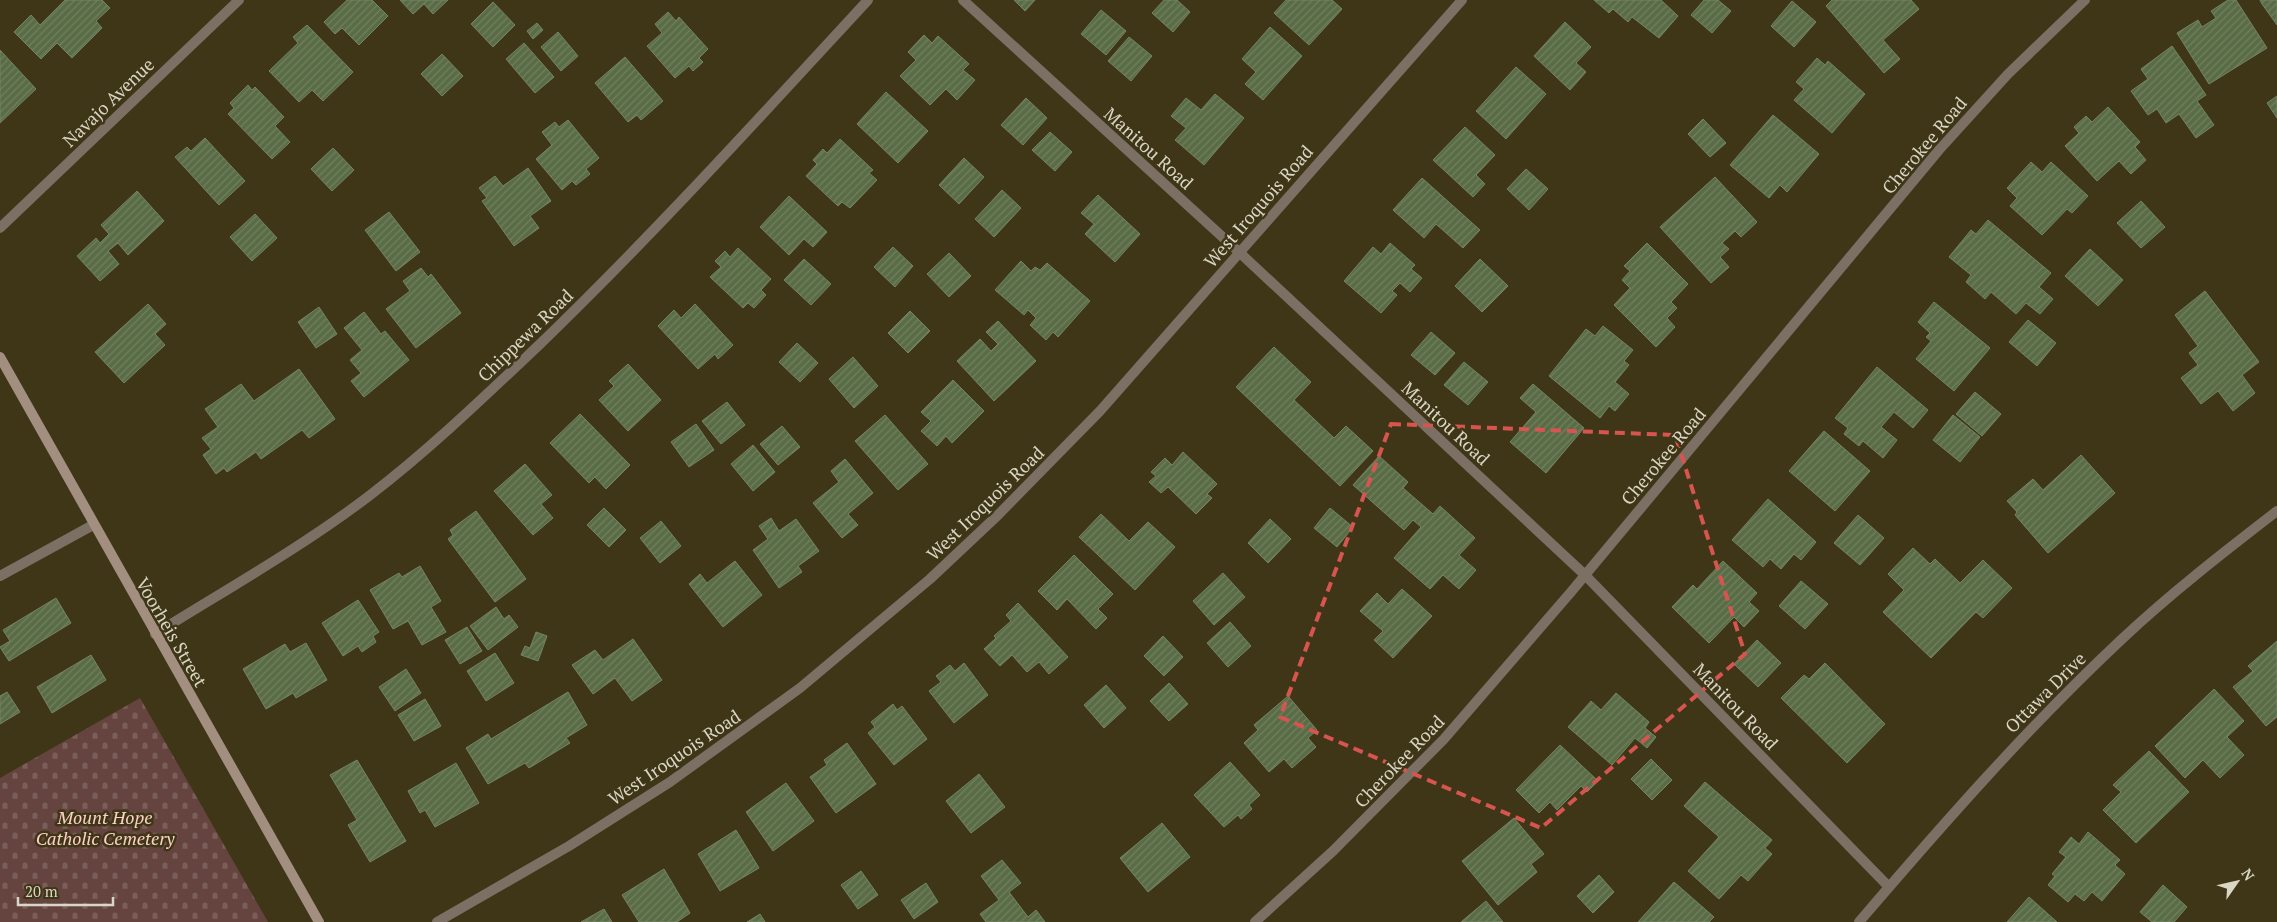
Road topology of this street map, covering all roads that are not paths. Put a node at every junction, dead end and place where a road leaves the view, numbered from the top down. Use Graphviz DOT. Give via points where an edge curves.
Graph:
graph roads {
  1 [pos="239,0"];
  2 [pos="868,0"];
  3 [pos="963,0"];
  4 [pos="1462,0"];
  5 [pos="2085,0"];
  6 [pos="0,228"];
  7 [pos="1239,252"];
  8 [pos="0,357"];
  9 [pos="2277,511"];
  10 [pos="93,525"];
  11 [pos="1585,575"];
  12 [pos="0,576"];
  13 [pos="155,634"];
  14 [pos="1890,887"];
  15 [pos="319,922"];
  16 [pos="437,922"];
  17 [pos="1255,922"];
  18 [pos="1860,922"];
  1 -- 6 [label="street, Navajo Avenue"];
  2 -- 13 [label="street, Chippewa Road" via="631,255 439,438 335,521"];
  3 -- 7 [label="street, Manitou Road"];
  4 -- 7 [label="street, West Iroquois Road"];
  5 -- 11 [label="street, Cherokee Road" via="2008,74 1939,150"];
  7 -- 11 [label="street, Manitou Road"];
  7 -- 16 [label="street, West Iroquois Road" via="1063,450 984,528 870,630 800,688 670,782 569,846"];
  8 -- 10 [label="street, Voorheis Street"];
  9 -- 14 [label="street, Ottawa Drive" via="2186,583 2076,684 2016,743"];
  10 -- 12 [label="street"];
  10 -- 13 [label="street, Voorheis Street"];
  11 -- 14 [label="street, Manitou Road"];
  11 -- 17 [label="street, Cherokee Road" via="1412,773"];
  13 -- 15 [label="street, Voorheis Street"];
  14 -- 18 [label="street, Ottawa Drive"];
}
